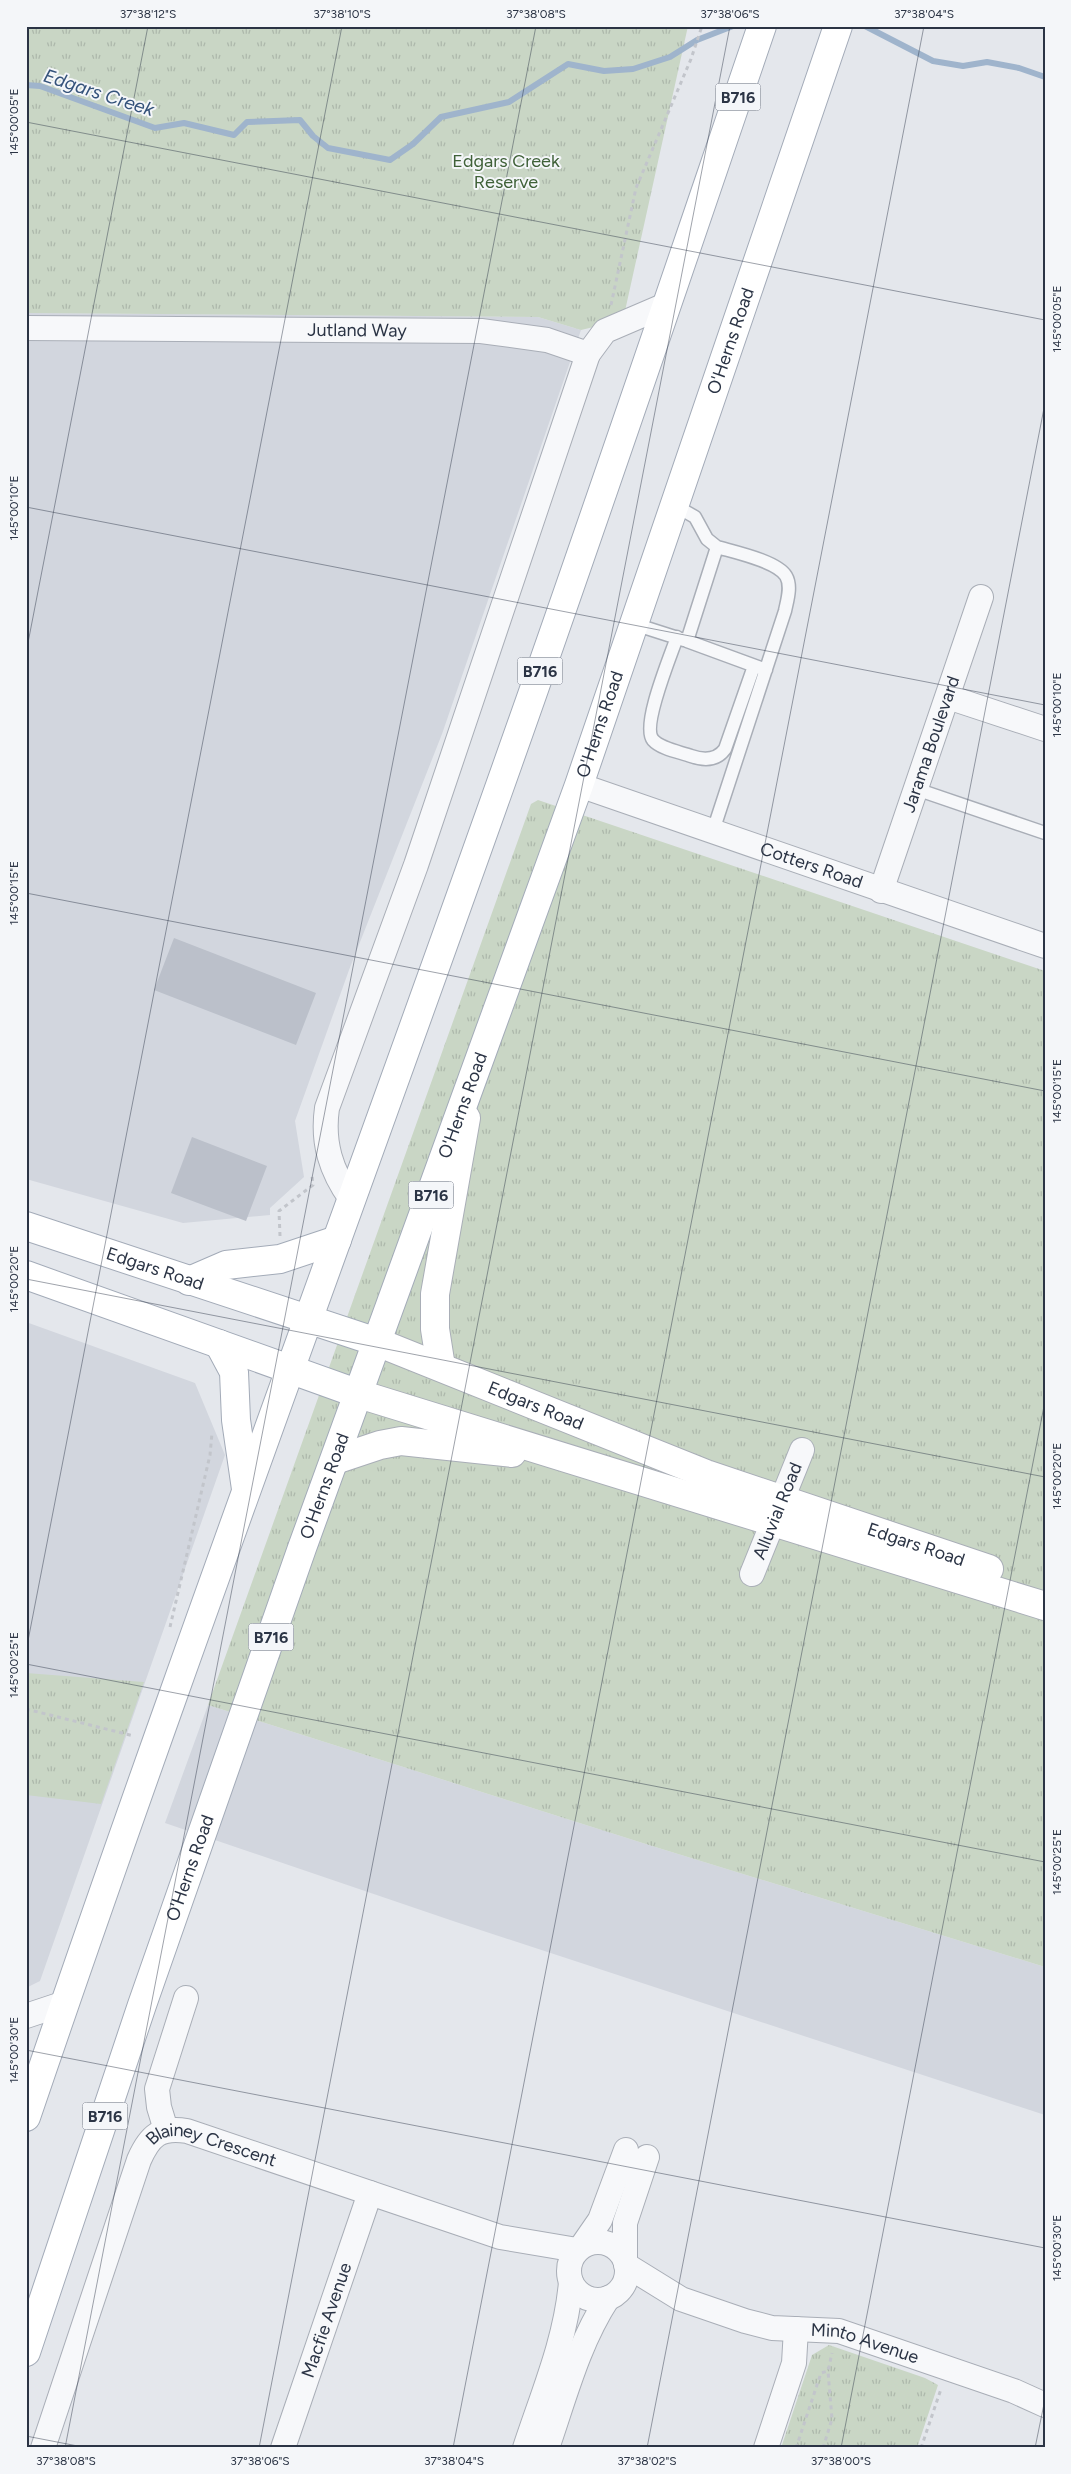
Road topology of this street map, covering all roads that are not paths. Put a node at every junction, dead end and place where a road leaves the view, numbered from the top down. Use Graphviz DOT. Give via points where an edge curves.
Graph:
graph roads {
  1 [pos="762,26"];
  2 [pos="838,26"];
  3 [pos="668,304"];
  4 [pos="26,328"];
  5 [pos="588,354"];
  6 [pos="674,505"];
  7 [pos="717,547"];
  8 [pos="981,597"];
  9 [pos="634,624"];
  10 [pos="682,639"];
  11 [pos="760,668"];
  12 [pos="948,697"];
  13 [pos="1045,729"];
  14 [pos="579,785"];
  15 [pos="916,789"];
  16 [pos="713,831"];
  17 [pos="1045,833"];
  18 [pos="882,890"];
  19 [pos="1045,946"];
  20 [pos="472,1080"];
  21 [pos="352,1199"];
  22 [pos="26,1226"];
  23 [pos="337,1240"];
  24 [pos="33,1281"];
  25 [pos="189,1281"];
  26 [pos="309,1318"];
  27 [pos="378,1342"];
  28 [pos="219,1344"];
  29 [pos="441,1367"];
  30 [pos="290,1369"];
  31 [pos="359,1394"];
  32 [pos="802,1450"];
  33 [pos="566,1458"];
  34 [pos="335,1460"];
  35 [pos="246,1493"];
  36 [pos="777,1510"];
  37 [pos="752,1574"];
  38 [pos="1045,1588"];
  39 [pos="1045,1606"];
  40 [pos="186,1998"];
  41 [pos="65,2002"];
  42 [pos="26,2016"];
  43 [pos="26,2117"];
  44 [pos="166,2130"];
  45 [pos="370,2193"];
  46 [pos="500,2237"];
  47 [pos="580,2248"];
  48 [pos="626,2262"];
  49 [pos="570,2280"];
  50 [pos="609,2298"];
  51 [pos="681,2299"];
  52 [pos="796,2329"];
  53 [pos="26,2352"];
  54 [pos="1045,2405"];
  55 [pos="43,2448"];
  56 [pos="283,2448"];
  57 [pos="525,2448"];
  58 [pos="547,2448"];
  59 [pos="766,2448"];
  1 -- 3 [label="main road, B716"];
  2 -- 6 [label="main road, O'Herns Road / B716"];
  3 -- 5 [label="street" via="605,331"];
  3 -- 21 [label="main road, B716" via="508,765"];
  4 -- 5 [label="street, Jutland Way" via="481,331 547,340"];
  5 -- 21 [label="street" via="416,865 327,1108 326,1140 337,1180"];
  6 -- 7 [label="lane" via="695,517 707,539"];
  6 -- 9 [label="main road, O'Herns Road / B716"];
  7 -- 10 [label="lane"];
  7 -- 11 [label="lane" via="774,566 786,576 789,592 785,611"];
  8 -- 12 [label="street, Jarama Boulevard"];
  9 -- 10 [label="lane"];
  9 -- 14 [label="main road, O'Herns Road / B716"];
  10 -- 11 [label="lane"];
  10 -- 11 [label="lane" via="652,711 650,733 653,740 661,745 696,758 719,756"];
  11 -- 16 [label="lane"];
  12 -- 13 [label="street"];
  12 -- 15 [label="street, Jarama Boulevard"];
  14 -- 16 [label="street, Cotters Road"];
  14 -- 20 [label="main road, O'Herns Road / B716"];
  15 -- 17 [label="lane"];
  15 -- 18 [label="street, Jarama Boulevard"];
  16 -- 18 [label="street, Cotters Road"];
  18 -- 19 [label="street, Cotters Road"];
  20 -- 27 [label="main road, O'Herns Road / B716"];
  20 -- 29 [label="main road" via="435,1294 435,1328"];
  21 -- 23 [label="main road, B716"];
  22 -- 25 [label="main road, Edgars Road"];
  23 -- 25 [label="main road" via="280,1259 226,1265"];
  23 -- 26 [label="main road, B716"];
  24 -- 28 [label="main road, Edgars Road"];
  25 -- 26 [label="main road, Edgars Road"];
  26 -- 27 [label="main road, Edgars Road"];
  26 -- 30 [label="main road, B716"];
  27 -- 29 [label="main road, Edgars Road"];
  27 -- 31 [label="main road, O'Herns Road / B716"];
  28 -- 30 [label="main road, Edgars Road"];
  28 -- 35 [label="main road" via="234,1372 236,1420"];
  29 -- 36 [label="main road, Edgars Road" via="706,1474"];
  30 -- 31 [label="main road, Edgars Road"];
  30 -- 35 [label="main road, B716"];
  31 -- 33 [label="main road, Edgars Road"];
  31 -- 34 [label="main road, O'Herns Road / B716"];
  32 -- 36 [label="street, Alluvial Road"];
  33 -- 34 [label="main road" via="400,1441"];
  33 -- 36 [label="main road, Edgars Road"];
  34 -- 53 [label="main road, O'Herns Road / B716" via="142,2005"];
  35 -- 41 [label="main road, B716"];
  36 -- 37 [label="street, Alluvial Road"];
  36 -- 38 [label="main road, Edgars Road"];
  36 -- 39 [label="main road, Edgars Road"];
  40 -- 44 [label="street" via="157,2089 158,2107"];
  41 -- 42 [label="street"];
  41 -- 43 [label="main road, B716"];
  44 -- 45 [label="street, Blainey Crescent" via="187,2131"];
  44 -- 55 [label="street, Blainey Crescent" via="150,2140 139,2160"];
  45 -- 46 [label="street, Blainey Crescent"];
  45 -- 56 [label="street, Macfie Avenue"];
  46 -- 47 [label="street, Blainey Crescent"];
  46 -- 49 [label="street, Blainey Crescent"];
  47 -- 48 [label="street" via="602,2242 616,2248"];
  47 -- 48 [label="street" via="600,2220 636,2153 624,2238"];
  47 -- 49 [label="street" via="570,2263"];
  48 -- 50 [label="street" via="624,2284"];
  48 -- 51 [label="street, Minto Avenue"];
  49 -- 50 [label="street" via="576,2290 590,2299"];
  49 -- 57 [label="street" via="568,2315"];
  50 -- 51 [label="street, Minto Avenue" via="646,2294"];
  50 -- 58 [label="street" via="592,2322 581,2348"];
  51 -- 52 [label="street, Minto Avenue" via="758,2326"];
  52 -- 54 [label="street, Minto Avenue" via="839,2331 1014,2390"];
  52 -- 59 [label="street" via="794,2363"];
}
